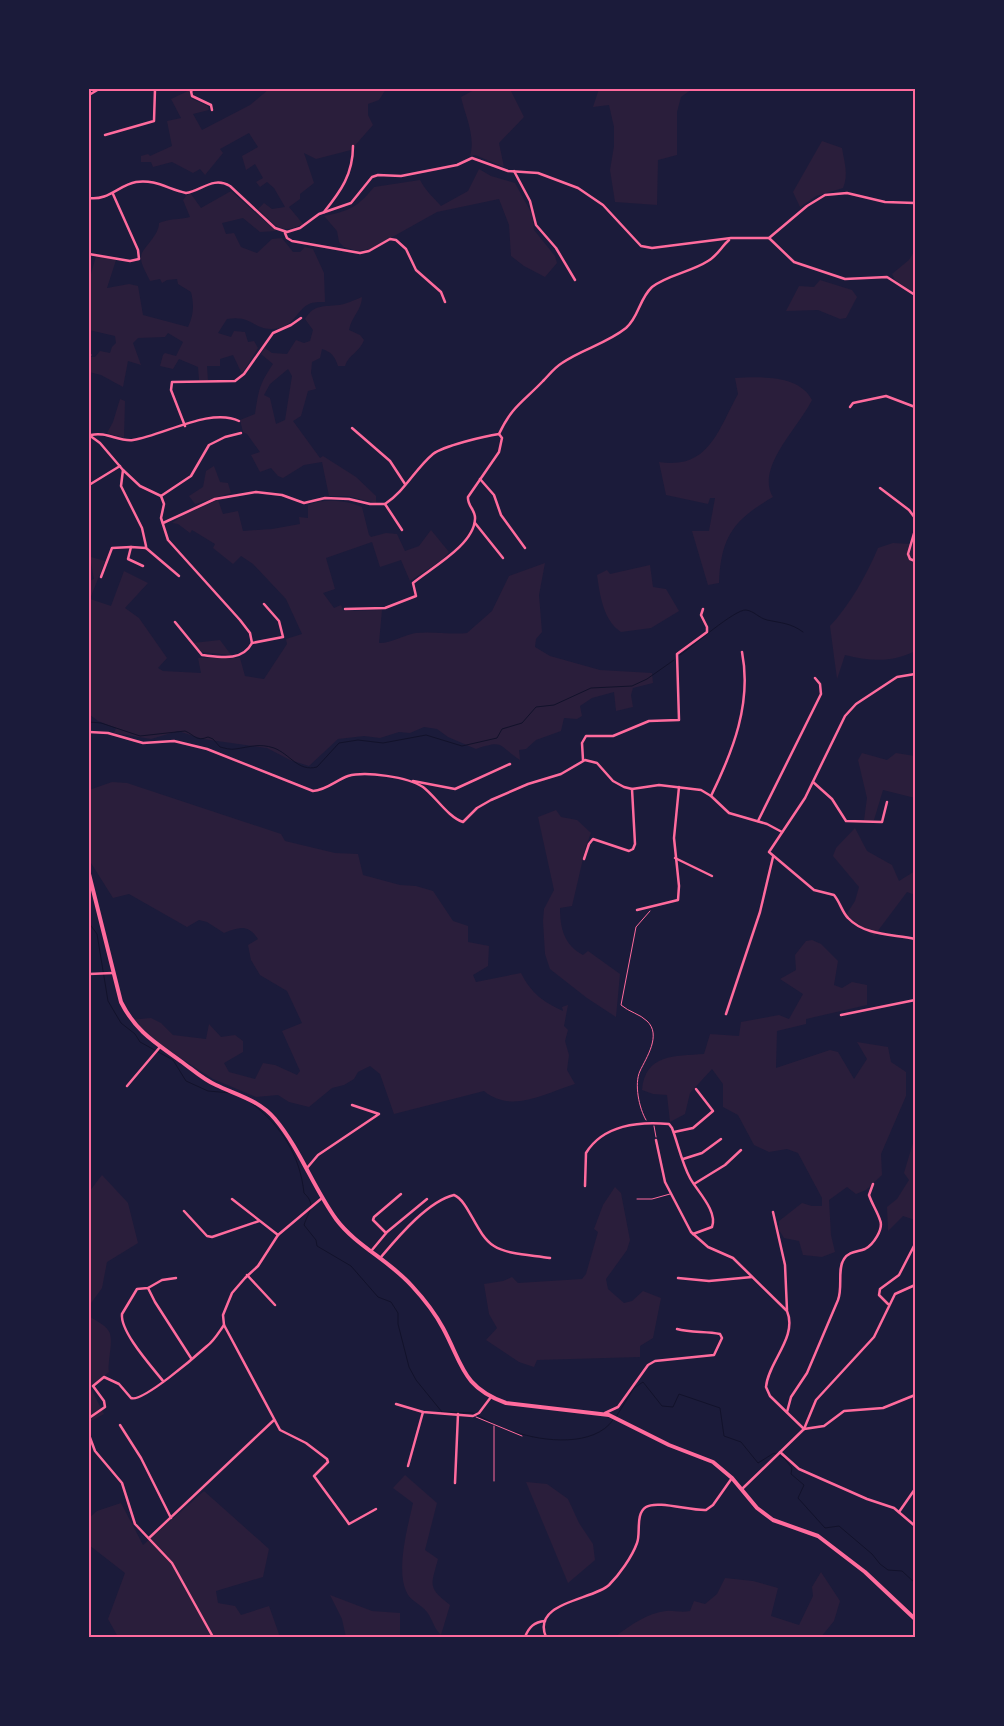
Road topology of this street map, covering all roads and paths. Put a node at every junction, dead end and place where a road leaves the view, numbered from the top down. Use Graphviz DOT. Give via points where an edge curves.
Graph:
graph roads {
  1 [pos="99,89"];
  2 [pos="156,89"];
  3 [pos="194,89"];
  4 [pos="89,95"];
  5 [pos="212,110"];
  6 [pos="105,135"];
  7 [pos="353,146"];
  8 [pos="514,171"];
  9 [pos="114,194"];
  10 [pos="89,198"];
  11 [pos="915,203"];
  12 [pos="323,213"];
  13 [pos="285,232"];
  14 [pos="731,238"];
  15 [pos="769,238"];
  16 [pos="89,254"];
  17 [pos="575,280"];
  18 [pos="915,295"];
  19 [pos="445,302"];
  20 [pos="301,318"];
  21 [pos="850,407"];
  22 [pos="915,407"];
  23 [pos="239,421"];
  24 [pos="185,426"];
  25 [pos="352,428"];
  26 [pos="242,433"];
  27 [pos="499,434"];
  28 [pos="90,435"];
  29 [pos="120,466"];
  30 [pos="124,470"];
  31 [pos="480,479"];
  32 [pos="405,484"];
  33 [pos="89,486"];
  34 [pos="880,488"];
  35 [pos="161,496"];
  36 [pos="385,504"];
  37 [pos="915,517"];
  38 [pos="475,522"];
  39 [pos="162,523"];
  40 [pos="915,523"];
  41 [pos="402,530"];
  42 [pos="915,530"];
  43 [pos="131,547"];
  44 [pos="146,548"];
  45 [pos="525,548"];
  46 [pos="503,558"];
  47 [pos="915,561"];
  48 [pos="143,566"];
  49 [pos="101,576"];
  50 [pos="179,576"];
  51 [pos="264,604"];
  52 [pos="345,609"];
  53 [pos="703,609"];
  54 [pos="175,622"];
  55 [pos="252,643"];
  56 [pos="742,652"];
  57 [pos="915,674"];
  58 [pos="815,678"];
  59 [pos="89,732"];
  60 [pos="583,760"];
  61 [pos="510,764"];
  62 [pos="409,781"];
  63 [pos="813,782"];
  64 [pos="679,786"];
  65 [pos="632,789"];
  66 [pos="711,796"];
  67 [pos="887,802"];
  68 [pos="758,821"];
  69 [pos="782,832"];
  70 [pos="774,857"];
  71 [pos="675,858"];
  72 [pos="584,859"];
  73 [pos="89,874"];
  74 [pos="712,876"];
  75 [pos="652,906"];
  76 [pos="637,910"];
  77 [pos="915,939"];
  78 [pos="113,973"];
  79 [pos="89,974"];
  80 [pos="915,1000"];
  81 [pos="726,1014"];
  82 [pos="841,1016"];
  83 [pos="159,1047"];
  84 [pos="127,1086"];
  85 [pos="696,1089"];
  86 [pos="352,1105"];
  87 [pos="647,1122"];
  88 [pos="653,1122"];
  89 [pos="674,1132"];
  90 [pos="721,1139"];
  91 [pos="656,1140"];
  92 [pos="741,1150"];
  93 [pos="683,1159"];
  94 [pos="307,1168"];
  95 [pos="694,1184"];
  96 [pos="873,1184"];
  97 [pos="585,1186"];
  98 [pos="401,1194"];
  99 [pos="671,1194"];
  100 [pos="322,1198"];
  101 [pos="427,1198"];
  102 [pos="232,1199"];
  103 [pos="637,1199"];
  104 [pos="184,1211"];
  105 [pos="773,1212"];
  106 [pos="260,1221"];
  107 [pos="386,1233"];
  108 [pos="693,1234"];
  109 [pos="278,1235"];
  110 [pos="915,1244"];
  111 [pos="372,1250"];
  112 [pos="381,1257"];
  113 [pos="550,1258"];
  114 [pos="247,1275"];
  115 [pos="752,1277"];
  116 [pos="176,1278"];
  117 [pos="678,1278"];
  118 [pos="915,1285"];
  119 [pos="148,1288"];
  120 [pos="888,1304"];
  121 [pos="275,1305"];
  122 [pos="787,1311"];
  123 [pos="224,1325"];
  124 [pos="677,1329"];
  125 [pos="191,1358"];
  126 [pos="163,1381"];
  127 [pos="915,1395"];
  128 [pos="491,1397"];
  129 [pos="396,1404"];
  130 [pos="423,1412"];
  131 [pos="787,1412"];
  132 [pos="603,1413"];
  133 [pos="458,1414"];
  134 [pos="477,1415"];
  135 [pos="89,1418"];
  136 [pos="274,1420"];
  137 [pos="120,1425"];
  138 [pos="494,1426"];
  139 [pos="804,1429"];
  140 [pos="89,1436"];
  141 [pos="522,1436"];
  142 [pos="780,1452"];
  143 [pos="408,1466"];
  144 [pos="732,1478"];
  145 [pos="494,1481"];
  146 [pos="455,1483"];
  147 [pos="742,1489"];
  148 [pos="915,1489"];
  149 [pos="376,1509"];
  150 [pos="899,1512"];
  151 [pos="171,1518"];
  152 [pos="915,1526"];
  153 [pos="149,1538"];
  154 [pos="915,1619"];
  155 [pos="545,1621"];
  156 [pos="213,1637"];
  157 [pos="525,1637"];
  158 [pos="546,1637"];
  1 -- 4 [label="street"];
  2 -- 6 [label="street" via="154,121"];
  3 -- 5 [label="street" via="192,96 211,105"];
  7 -- 12 [label="street" via="350,172 342,189"];
  8 -- 12 [label="street" via="498,169 472,158 457,165 401,176 378,175 372,177 350,203"];
  8 -- 14 [label="street" via="538,173 578,188 603,205 645,248"];
  8 -- 17 [label="street" via="530,201 536,225 556,248"];
  9 -- 10 [label="street"];
  9 -- 13 [label="street" via="127,184 139,182 164,184 186,193 213,183 226,183 275,228"];
  9 -- 16 [label="street" via="139,259 130,261"];
  11 -- 15 [label="street" via="885,202 847,193 825,195"];
  12 -- 13 [label="street" via="298,229"];
  13 -- 19 [label="street" via="292,241 356,253 396,240 406,249 416,270 440,292"];
  14 -- 15 [label="street"];
  14 -- 27 [label="street" via="708,261 655,285 644,296 637,316 610,340 553,369 517,403"];
  15 -- 18 [label="street" via="794,262 845,279 888,278"];
  20 -- 24 [label="street" via="273,333 244,374 234,381 172,382 171,390"];
  21 -- 22 [label="street" via="853,403 886,396"];
  23 -- 24 [label="street" via="217,416"];
  24 -- 28 [label="street" via="134,440"];
  25 -- 32 [label="street" via="390,461"];
  26 -- 35 [label="street" via="207,446 191,476"];
  27 -- 31 [label="street" via="501,447"];
  27 -- 32 [label="street" via="434,453"];
  28 -- 29 [label="street"];
  29 -- 30 [label="street"];
  29 -- 33 [label="street"];
  30 -- 35 [label="street" via="140,486"];
  30 -- 44 [label="street" via="120,486 142,528"];
  31 -- 38 [label="street" via="468,499"];
  31 -- 45 [label="street" via="494,495 501,515"];
  32 -- 36 [label="street" via="399,494"];
  34 -- 37 [label="street"];
  35 -- 39 [label="street"];
  36 -- 39 [label="street" via="325,498 304,503 282,495 256,492 215,499"];
  36 -- 41 [label="street"];
  37 -- 40 [label="street"];
  38 -- 46 [label="street"];
  38 -- 52 [label="street" via="466,539 447,560 413,582 416,594 412,598 385,608"];
  39 -- 55 [label="street" via="172,546 240,620 250,633"];
  42 -- 47 [label="street" via="908,552 909,558"];
  43 -- 44 [label="street"];
  43 -- 48 [label="street" via="128,559"];
  43 -- 49 [label="street" via="112,548"];
  44 -- 50 [label="street"];
  51 -- 55 [label="street" via="279,621 283,637"];
  53 -- 60 [label="street" via="701,615 708,627 707,632 677,654 679,720 649,721 613,736 586,736 582,742"];
  54 -- 55 [label="street" via="202,655 238,657"];
  56 -- 66 [label="street" via="746,672 743,706 732,750"];
  57 -- 63 [label="street" via="897,678 850,710 842,720"];
  58 -- 68 [label="street" via="820,684 821,694"];
  59 -- 62 [label="street" via="108,733 143,743 174,741 207,749 313,791 354,775 368,774"];
  60 -- 62 [label="street" via="561,774 491,800 463,822 423,788"];
  60 -- 65 [label="street" via="594,762 616,784"];
  61 -- 62 [label="street" via="456,788"];
  63 -- 67 [label="street" via="832,799 849,822 882,822"];
  63 -- 69 [label="street"];
  64 -- 65 [label="street"];
  64 -- 66 [label="street" via="701,790"];
  64 -- 71 [label="street"];
  65 -- 72 [label="street" via="633,850 593,839"];
  66 -- 68 [label="street" via="729,813"];
  68 -- 69 [label="street"];
  69 -- 70 [label="street" via="770,850"];
  70 -- 77 [label="street" via="814,890 834,896 856,925 872,932"];
  70 -- 81 [label="street" via="760,912"];
  71 -- 74 [label="street"];
  71 -- 75 [label="street" via="679,886 677,902"];
  73 -- 78 [label="main road"];
  75 -- 76 [label="street"];
  75 -- 87 [label="path" via="636,927 621,1005 648,1022 652,1030 652,1043 640,1071 638,1085 642,1113"];
  78 -- 79 [label="street"];
  78 -- 83 [label="main road" via="130,1020"];
  80 -- 82 [label="street"];
  83 -- 84 [label="street"];
  83 -- 94 [label="main road" via="209,1082 260,1105 292,1141"];
  85 -- 89 [label="street" via="713,1111 693,1128"];
  86 -- 94 [label="street" via="379,1114 318,1155"];
  87 -- 88 [label="street"];
  87 -- 97 [label="street" via="603,1134 593,1142 586,1152"];
  88 -- 89 [label="street" via="670,1125"];
  88 -- 91 [label="path"];
  89 -- 93 [label="street"];
  90 -- 93 [label="street" via="702,1153"];
  91 -- 99 [label="street" via="664,1182"];
  92 -- 95 [label="street" via="725,1165"];
  93 -- 95 [label="street"];
  94 -- 100 [label="main road"];
  95 -- 108 [label="street" via="706,1203 713,1224"];
  96 -- 131 [label="street" via="869,1195 880,1219 880,1230 867,1248 851,1253 844,1260 838,1300 807,1373 791,1397"];
  98 -- 107 [label="street" via="374,1217 373,1220"];
  99 -- 103 [label="lane"];
  99 -- 108 [label="street"];
  100 -- 109 [label="street"];
  100 -- 111 [label="main road" via="344,1229"];
  101 -- 107 [label="street"];
  102 -- 106 [label="street"];
  104 -- 106 [label="street" via="207,1236 212,1237"];
  105 -- 122 [label="street" via="785,1265"];
  106 -- 109 [label="street"];
  107 -- 111 [label="street"];
  108 -- 115 [label="street" via="708,1247 730,1256"];
  109 -- 114 [label="street" via="258,1266"];
  110 -- 120 [label="street" via="899,1275 880,1289 879,1295"];
  111 -- 112 [label="main road"];
  112 -- 113 [label="street" via="413,1221 454,1195 492,1246"];
  112 -- 128 [label="main road" via="429,1305 466,1377"];
  114 -- 121 [label="street"];
  114 -- 123 [label="street" via="232,1293 223,1315"];
  115 -- 117 [label="street" via="709,1281"];
  115 -- 122 [label="street"];
  116 -- 119 [label="street" via="162,1280"];
  118 -- 120 [label="street" via="898,1290"];
  119 -- 125 [label="street"];
  119 -- 126 [label="street" via="137,1289 121,1319 133,1342"];
  120 -- 139 [label="street" via="874,1337 816,1400"];
  122 -- 131 [label="street" via="788,1333 766,1384 770,1396"];
  123 -- 125 [label="street" via="208,1346"];
  123 -- 136 [label="street"];
  124 -- 132 [label="street" via="711,1332 720,1334 722,1338 714,1355 656,1361 648,1365 618,1407"];
  125 -- 126 [label="street"];
  126 -- 135 [label="street" via="153,1391 135,1400 119,1384 104,1377 93,1386 105,1407"];
  127 -- 139 [label="street" via="883,1408 844,1411 824,1426"];
  128 -- 132 [label="main road" via="520,1406"];
  128 -- 134 [label="street"];
  129 -- 130 [label="street"];
  130 -- 133 [label="street"];
  130 -- 143 [label="street"];
  131 -- 139 [label="street"];
  132 -- 144 [label="main road" via="713,1462"];
  133 -- 134 [label="street"];
  133 -- 146 [label="street"];
  134 -- 138 [label="lane"];
  136 -- 149 [label="street" via="280,1430 306,1443 327,1459 328,1462 314,1476 349,1524"];
  136 -- 151 [label="street"];
  137 -- 151 [label="street" via="141,1458"];
  138 -- 141 [label="lane"];
  138 -- 145 [label="lane"];
  139 -- 142 [label="street"];
  140 -- 153 [label="street" via="95,1451 122,1483 135,1524"];
  142 -- 147 [label="street"];
  142 -- 150 [label="street" via="799,1469"];
  144 -- 147 [label="main road"];
  144 -- 155 [label="street" via="706,1510 654,1504 645,1507 641,1512 637,1544 608,1586 566,1602"];
  147 -- 154 [label="main road" via="766,1516 805,1530 828,1543 865,1572"];
  148 -- 150 [label="street"];
  150 -- 152 [label="street"];
  151 -- 153 [label="street"];
  153 -- 156 [label="street" via="172,1563"];
  155 -- 157 [label="street" via="536,1622"];
  155 -- 158 [label="street"];
}
